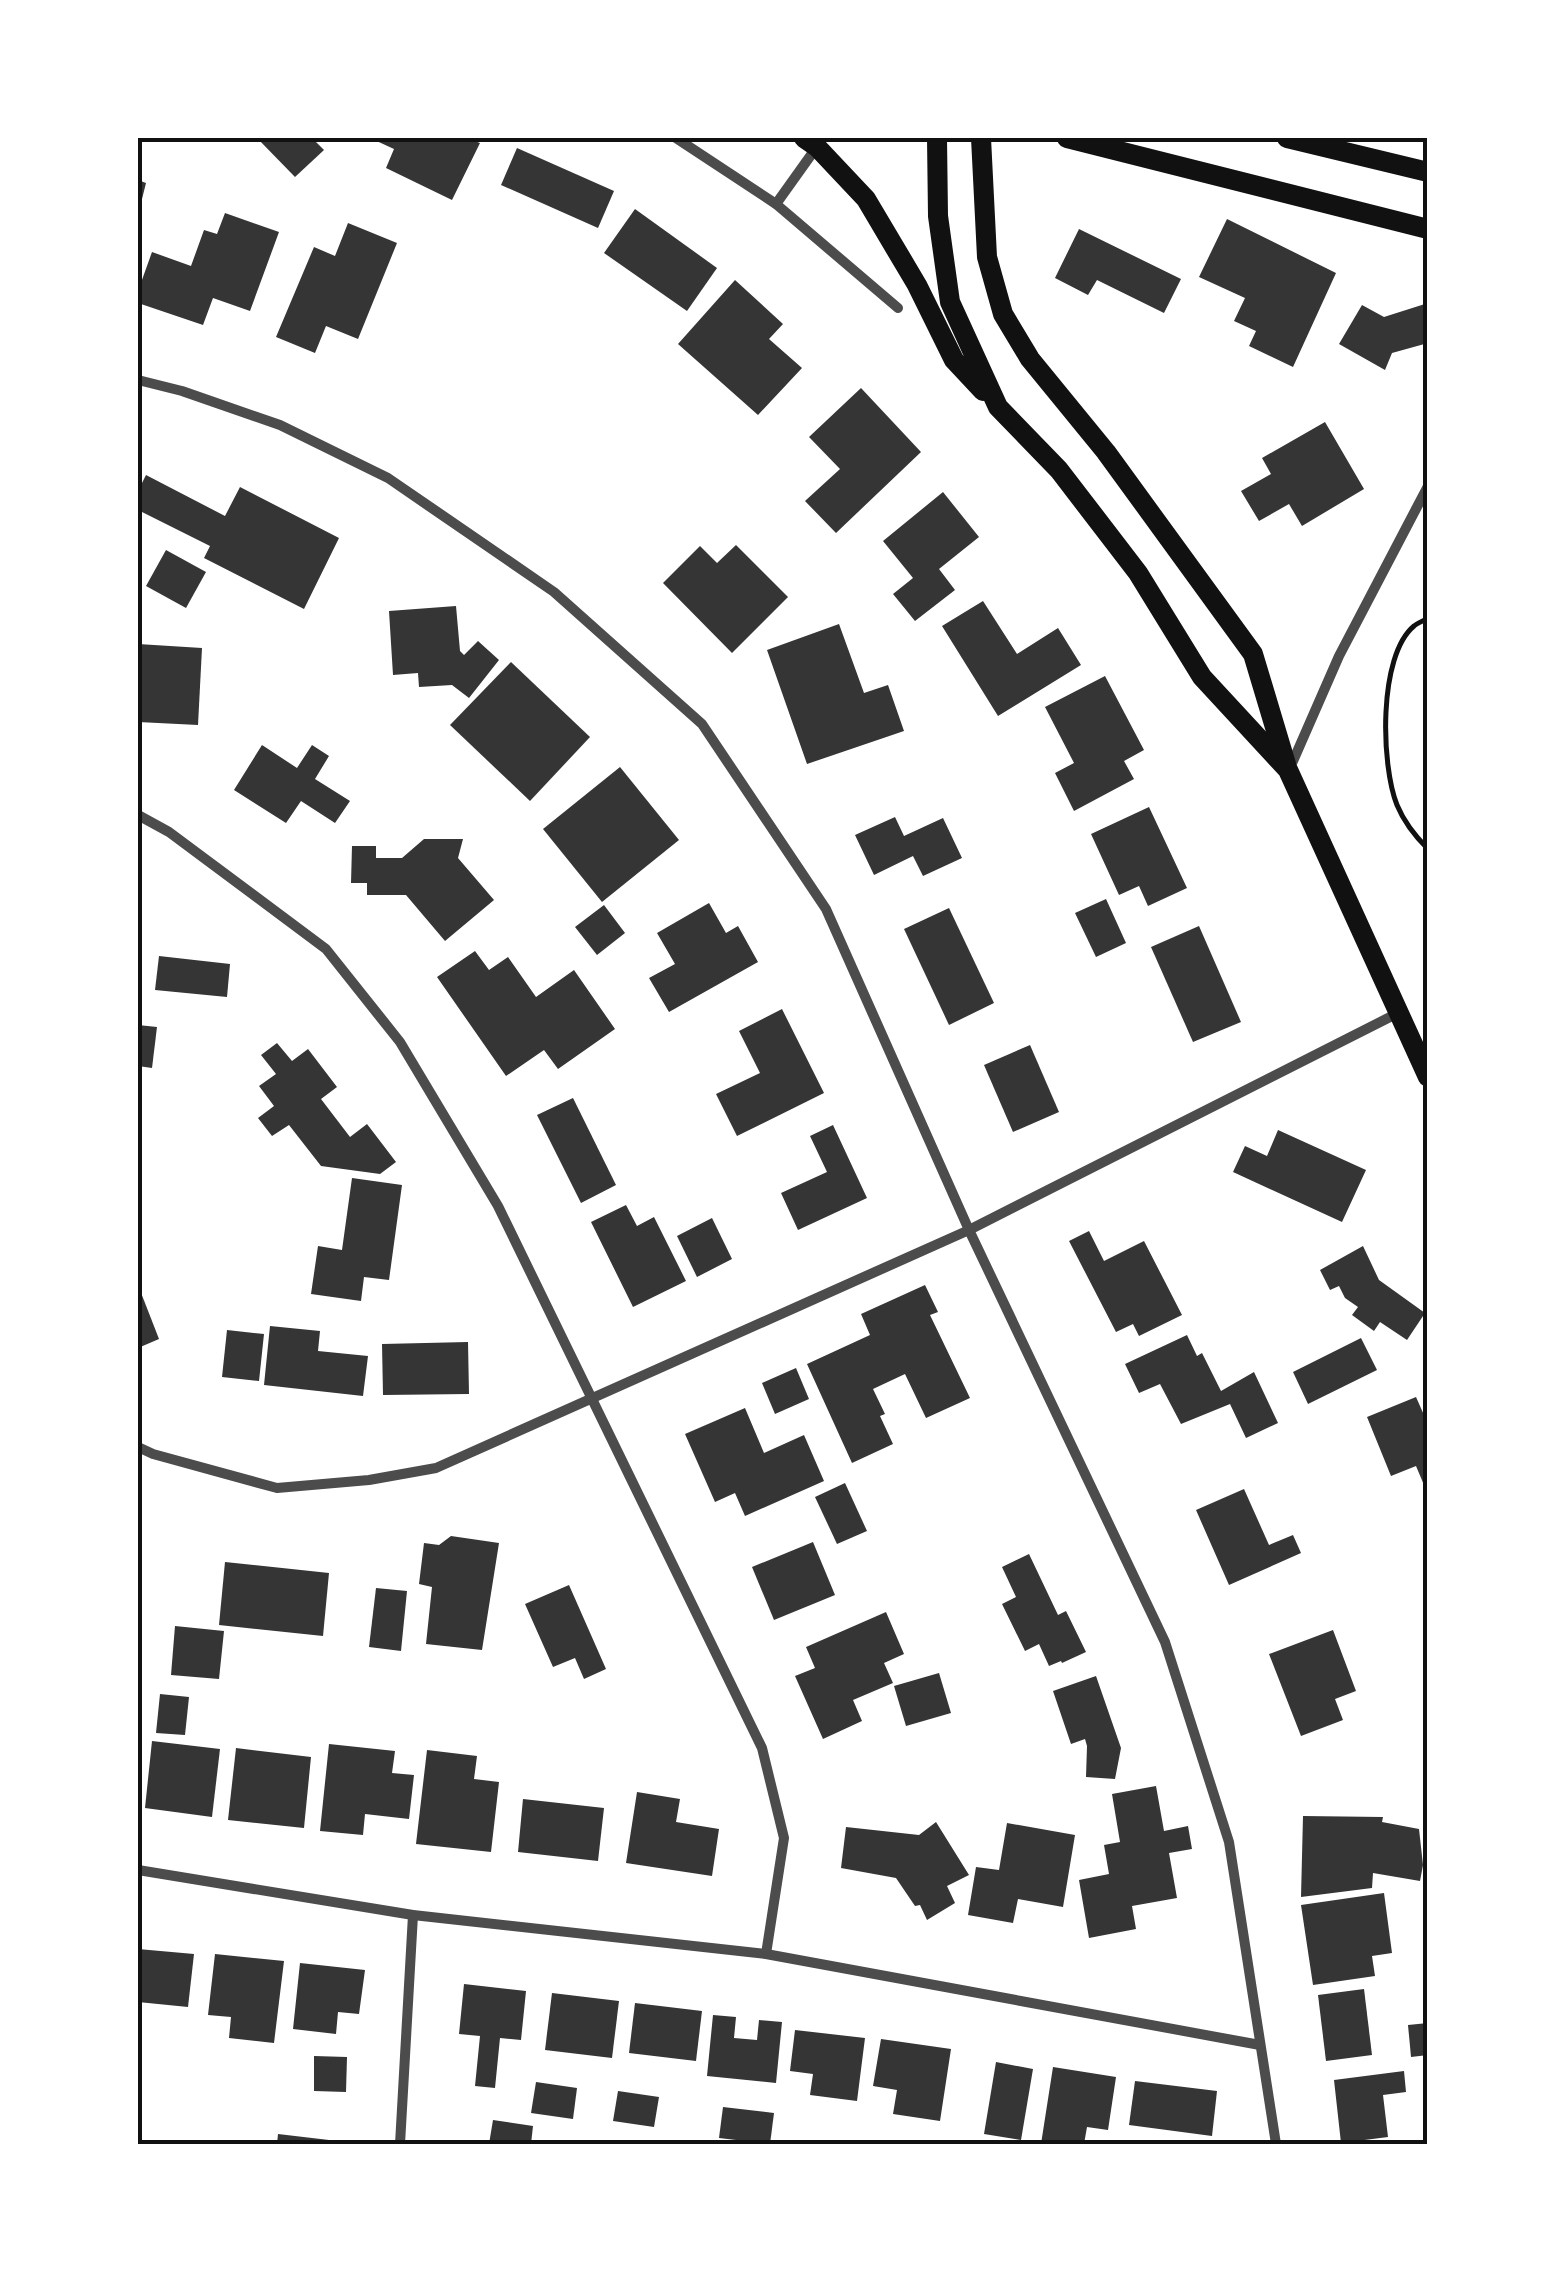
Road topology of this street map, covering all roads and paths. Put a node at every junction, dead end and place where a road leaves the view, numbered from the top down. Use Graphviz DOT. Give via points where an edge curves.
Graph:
graph roads {
  1 [pos="676,138"];
  2 [pos="937,138"];
  3 [pos="981,138"];
  4 [pos="1067,138"];
  5 [pos="1286,138"];
  6 [pos="810,142"];
  7 [pos="1428,172"];
  8 [pos="776,204"];
  9 [pos="1428,229"];
  10 [pos="898,308"];
  11 [pos="138,380"];
  12 [pos="998,407"];
  13 [pos="1428,486"];
  14 [pos="1428,618"];
  15 [pos="1288,770"];
  16 [pos="138,815"];
  17 [pos="1428,849"];
  18 [pos="1398,1013"];
  19 [pos="1428,1077"];
  20 [pos="969,1230"];
  21 [pos="590,1399"];
  22 [pos="138,1447"];
  23 [pos="138,1870"];
  24 [pos="413,1915"];
  25 [pos="766,1954"];
  26 [pos="1260,2045"];
  27 [pos="400,2144"];
  28 [pos="1276,2144"];
  1 -- 8 [label="street"];
  2 -- 12 [label="main road" via="938,216 950,302"];
  3 -- 15 [label="main road" via="987,258 1004,314 1030,358 1254,654"];
  4 -- 9 [label="main road"];
  5 -- 7 [label="main road"];
  6 -- 8 [label="street"];
  6 -- 12 [label="main road" via="866,199 954,360"];
  8 -- 10 [label="street"];
  11 -- 20 [label="street" via="280,425 388,478 554,592 702,724 826,909"];
  12 -- 15 [label="main road" via="1059,470 1138,573 1202,677"];
  13 -- 15 [label="street"];
  14 -- 17 [label="path" via="1405,636 1385,724 1395,801"];
  15 -- 18 [label="main road"];
  16 -- 21 [label="street" via="326,948 400,1042 498,1206"];
  18 -- 19 [label="main road"];
  18 -- 20 [label="street"];
  20 -- 21 [label="street"];
  20 -- 26 [label="street" via="1166,1642 1229,1842"];
  21 -- 22 [label="street" via="436,1468 370,1480 278,1488"];
  21 -- 25 [label="street" via="762,1748 784,1838"];
  23 -- 24 [label="street"];
  24 -- 25 [label="street"];
  24 -- 27 [label="street"];
  25 -- 26 [label="street"];
  26 -- 28 [label="street"];
}
